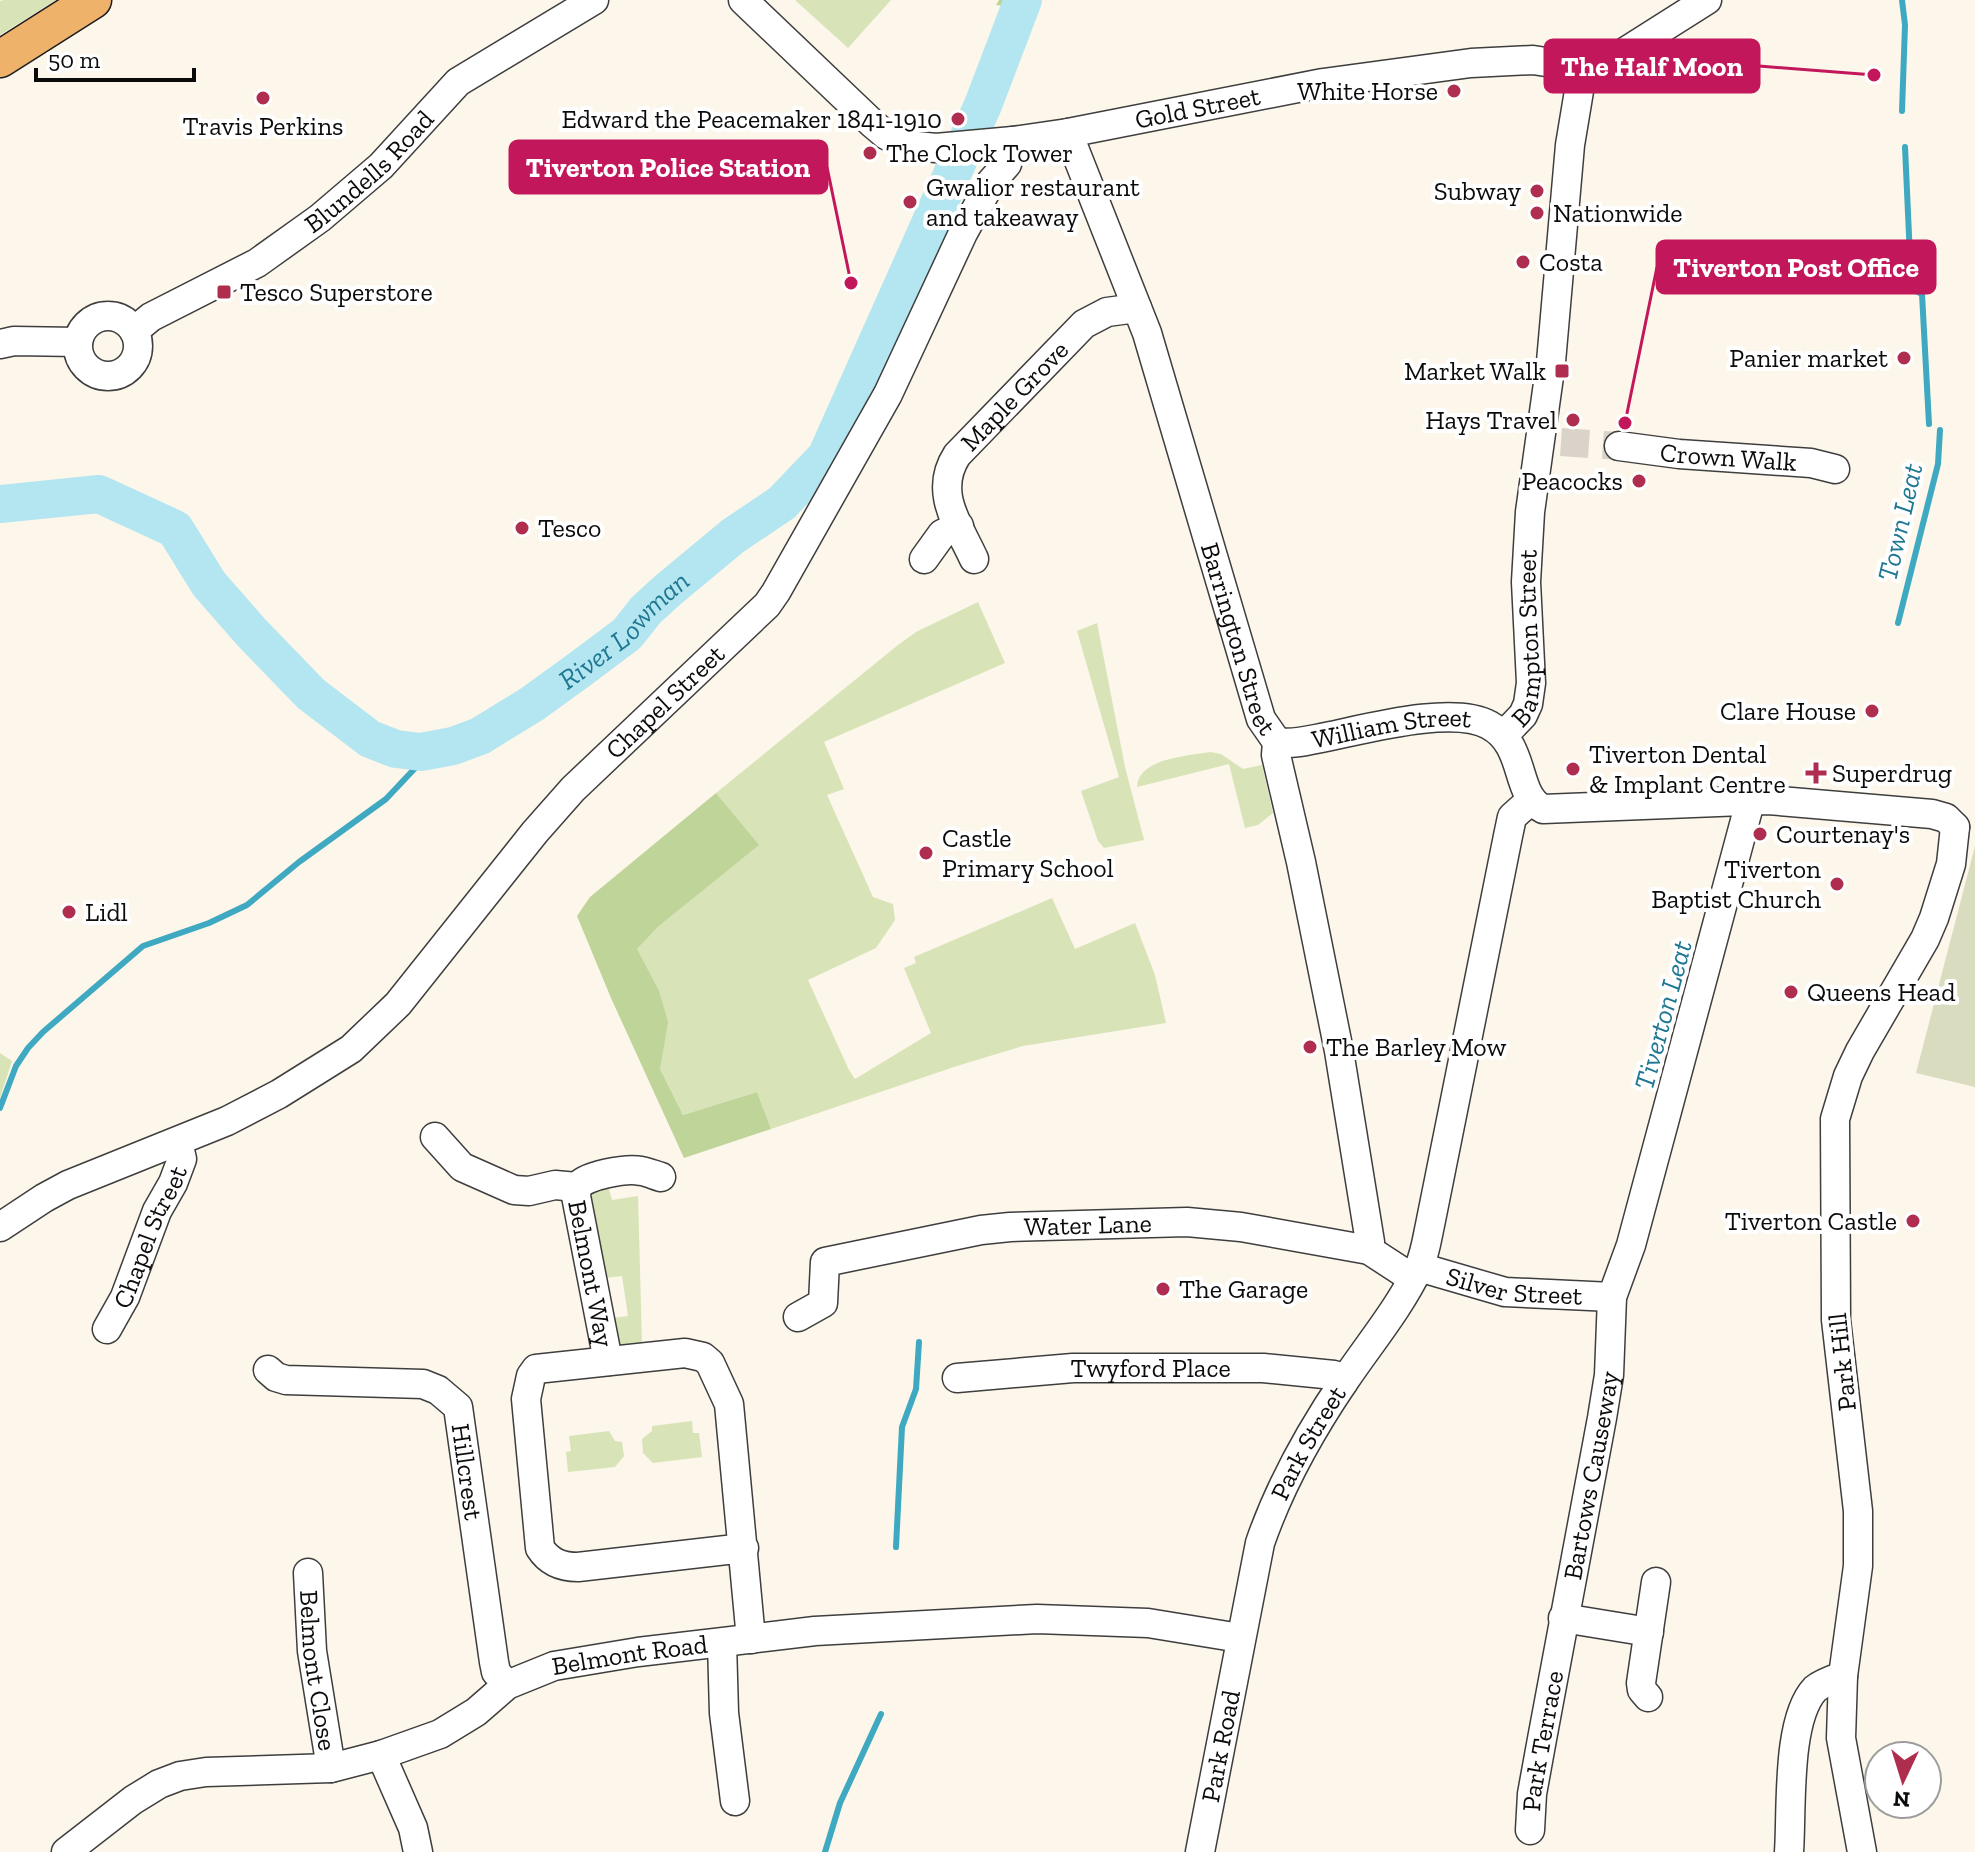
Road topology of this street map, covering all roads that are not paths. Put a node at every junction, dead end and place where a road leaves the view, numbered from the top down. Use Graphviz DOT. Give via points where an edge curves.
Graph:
graph roads {
  1 [pos="93,0"];
  2 [pos="594,0"];
  3 [pos="743,0"];
  4 [pos="1707,0"];
  5 [pos="0,59"];
  6 [pos="1582,73"];
  7 [pos="1068,133"];
  8 [pos="1013,141"];
  9 [pos="1137,308"];
  10 [pos="134,331"];
  11 [pos="78,342"];
  12 [pos="0,344"];
  13 [pos="1619,446"];
  14 [pos="1835,469"];
  15 [pos="959,526"];
  16 [pos="924,559"];
  17 [pos="974,559"];
  18 [pos="1504,735"];
  19 [pos="1277,742"];
  20 [pos="1531,800"];
  21 [pos="1740,802"];
  22 [pos="1965,823"];
  23 [pos="435,1137"];
  24 [pos="178,1142"];
  25 [pos="661,1177"];
  26 [pos="577,1187"];
  27 [pos="0,1227"];
  28 [pos="1369,1250"];
  29 [pos="1416,1272"];
  30 [pos="1612,1297"];
  31 [pos="798,1317"];
  32 [pos="107,1329"];
  33 [pos="608,1361"];
  34 [pos="268,1370"];
  35 [pos="957,1378"];
  36 [pos="1343,1383"];
  37 [pos="744,1548"];
  38 [pos="308,1573"];
  39 [pos="1656,1582"];
  40 [pos="1563,1618"];
  41 [pos="1649,1632"];
  42 [pos="1240,1638"];
  43 [pos="751,1639"];
  44 [pos="722,1643"];
  45 [pos="1558,1651"];
  46 [pos="1843,1676"];
  47 [pos="507,1685"];
  48 [pos="1648,1697"];
  49 [pos="381,1755"];
  50 [pos="331,1768"];
  51 [pos="735,1801"];
  52 [pos="1530,1830"];
  53 [pos="66,1852"];
  54 [pos="418,1852"];
  55 [pos="1200,1852"];
  56 [pos="1789,1852"];
  57 [pos="1862,1852"];
  1 -- 5 [label="main road"];
  2 -- 10 [label="street, Blundells Road" via="458,82 381,166 320,218 257,263 151,317"];
  3 -- 8 [label="street, Gold Street" via="886,135 907,145 936,148"];
  4 -- 6 [label="street"];
  6 -- 7 [label="street, Gold Street" via="1572,66 1533,60 1471,63 1323,83"];
  6 -- 18 [label="street, Bampton Street" via="1570,145 1551,362 1550,440 1530,512 1526,582 1531,683 1523,715"];
  7 -- 8 [label="street, Gold Street"];
  7 -- 9 [label="street, Barrington Street"];
  8 -- 24 [label="street, Chapel Street" via="1007,164 963,233 888,394 767,605 573,789 398,1004 351,1049 279,1094"];
  9 -- 15 [label="street, Maple Grove" via="1107,312 1084,324 957,455 945,488"];
  9 -- 19 [label="street, Barrington Street" via="1261,719"];
  10 -- 11 [label="street" via="122,319 100,317 85,327"];
  10 -- 11 [label="street" via="136,357 116,375 94,372"];
  11 -- 12 [label="street"];
  13 -- 14 [label="street, Crown Walk"];
  15 -- 16 [label="street" via="942,534"];
  15 -- 17 [label="street, Maple Grove"];
  18 -- 19 [label="street, William Street" via="1473,718 1436,718"];
  18 -- 20 [label="street, Bampton Street"];
  19 -- 28 [label="street, Barrington Street" via="1339,1051"];
  20 -- 21 [label="street" via="1552,810"];
  20 -- 29 [label="street" via="1512,817"];
  21 -- 22 [label="street" via="1932,814"];
  21 -- 30 [label="street" via="1647,1187"];
  22 -- 46 [label="street, Park Hill" via="1930,929 1860,1051 1840,1100 1834,1141 1837,1333 1858,1511 1858,1566"];
  23 -- 26 [label="street, Belmont Way" via="462,1167 514,1190"];
  24 -- 27 [label="street, Chapel Street" via="68,1185"];
  24 -- 32 [label="street, Chapel Street" via="182,1159 173,1183"];
  25 -- 26 [label="street, Belmont Way" via="641,1170 624,1172 594,1176"];
  26 -- 33 [label="street, Belmont Way"];
  28 -- 29 [label="street, Water Lane"];
  28 -- 31 [label="street, Water Lane" via="1187,1222 981,1230 825,1262 823,1303"];
  29 -- 30 [label="street, Silver Street" via="1505,1292"];
  29 -- 36 [label="street, Park Street"];
  30 -- 40 [label="street, Bartows Causeway" via="1609,1375"];
  33 -- 37 [label="street" via="685,1353 710,1363 729,1404"];
  33 -- 37 [label="street" via="547,1366 531,1376 527,1425 540,1548 567,1567"];
  34 -- 47 [label="street, Hillcrest" via="286,1380 423,1384 458,1407 494,1662"];
  35 -- 36 [label="street, Twyford Place" via="1073,1368 1263,1368 1334,1375"];
  36 -- 42 [label="street, Park Street" via="1273,1504"];
  37 -- 43 [label="street"];
  38 -- 50 [label="street, Belmont Close" via="312,1651"];
  39 -- 41 [label="street"];
  40 -- 41 [label="street"];
  40 -- 45 [label="street, Bartows Causeway"];
  41 -- 48 [label="street" via="1641,1683"];
  42 -- 43 [label="street, Belmont Road" via="1148,1623 1037,1619"];
  42 -- 55 [label="street, Park Road"];
  43 -- 44 [label="street, Belmont Road"];
  44 -- 47 [label="street, Belmont Road" via="554,1666"];
  44 -- 51 [label="street"];
  45 -- 52 [label="street, Park Terrace"];
  46 -- 56 [label="street" via="1817,1687 1804,1706 1793,1753"];
  46 -- 57 [label="street, Park Hill" via="1841,1738"];
  47 -- 49 [label="street, Belmont Road" via="440,1734"];
  49 -- 50 [label="street, Belmont Road"];
  49 -- 54 [label="street"];
  50 -- 53 [label="street, Belmont Road" via="180,1776 133,1800"];
}
